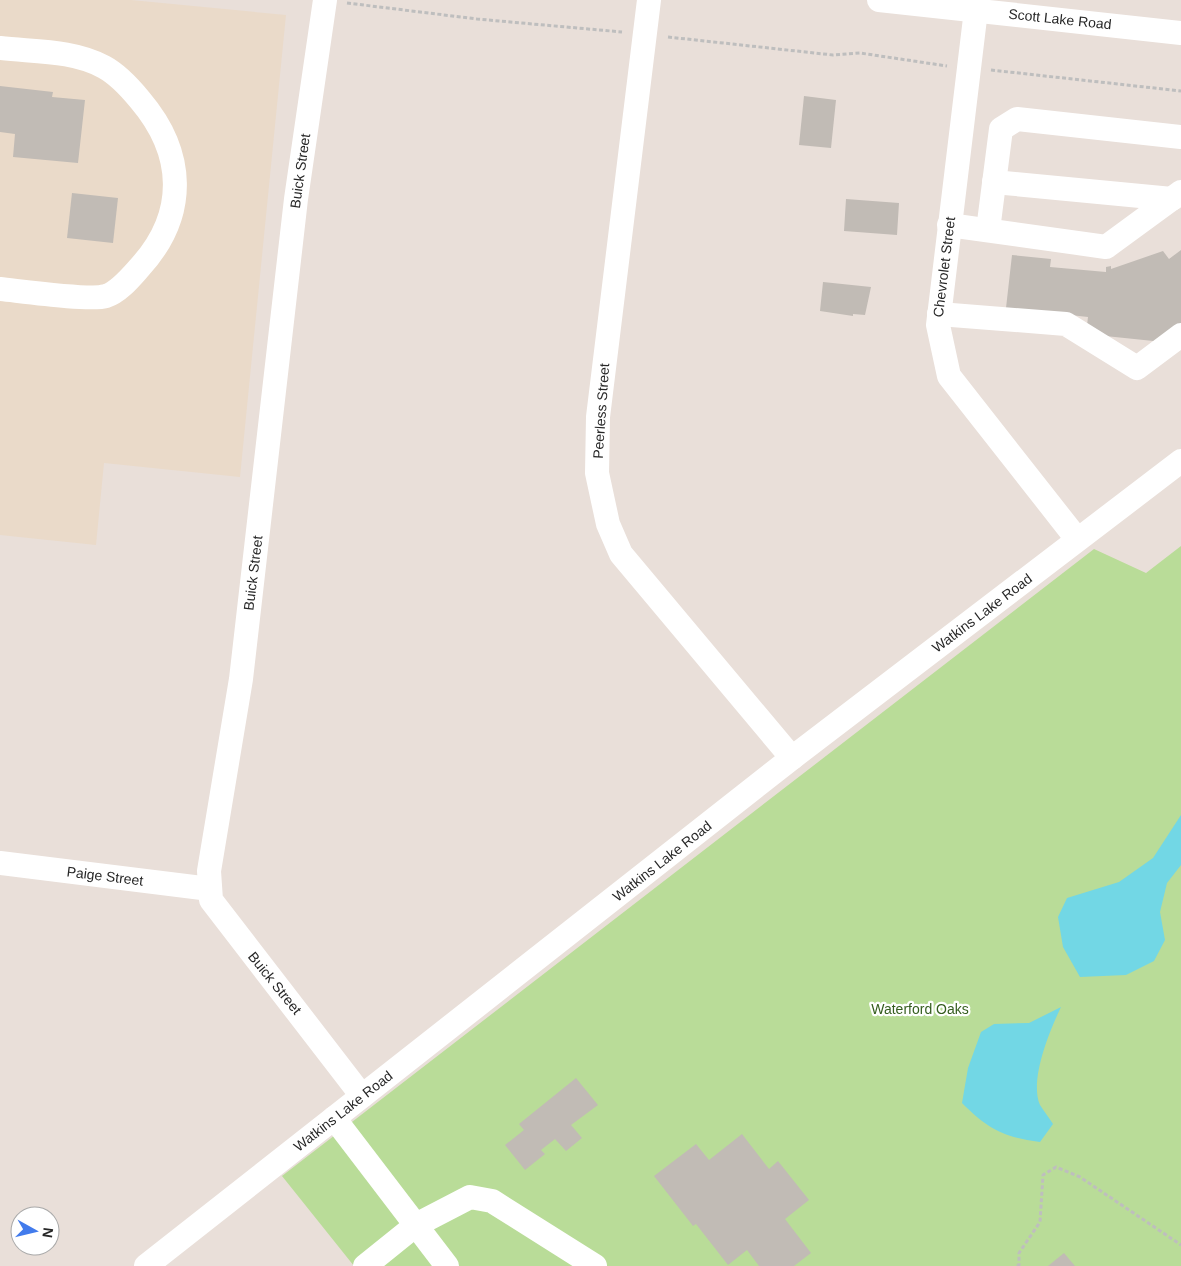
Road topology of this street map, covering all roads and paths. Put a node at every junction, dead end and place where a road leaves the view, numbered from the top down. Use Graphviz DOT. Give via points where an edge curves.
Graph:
graph roads {
  1 [pos="649,0"];
  2 [pos="879,0"];
  3 [pos="336,1"];
  4 [pos="976,10"];
  5 [pos="1181,33"];
  6 [pos="646,34"];
  7 [pos="0,48"];
  8 [pos="968,68"];
  9 [pos="1181,91"];
  10 [pos="1181,136"];
  11 [pos="994,182"];
  12 [pos="1176,196"];
  13 [pos="949,225"];
  14 [pos="988,230"];
  15 [pos="0,289"];
  16 [pos="939,314"];
  17 [pos="1181,335"];
  18 [pos="1181,461"];
  19 [pos="1077,539"];
  20 [pos="792,758"];
  21 [pos="0,863"];
  22 [pos="210,889"];
  23 [pos="362,1096"];
  24 [pos="334,1118"];
  25 [pos="416,1225"];
  26 [pos="1181,1245"];
  27 [pos="146,1266"];
  28 [pos="365,1266"];
  29 [pos="447,1266"];
  30 [pos="594,1266"];
  31 [pos="1017,1266"];
  1 -- 6 [label="street, Peerless Street"];
  2 -- 4 [label="street, Scott Lake Road"];
  3 -- 6 [label="path" via="477,19"];
  3 -- 22 [label="street, Buick Street" via="296,199 241,679 209,871"];
  4 -- 5 [label="street, Scott Lake Road"];
  4 -- 8 [label="street, Chevrolet Street"];
  6 -- 8 [label="path" via="833,55 860,53"];
  6 -- 20 [label="street, Peerless Street" via="601,388 597,473 608,524 622,554"];
  7 -- 15 [label="street" via="79,56 105,68 134,92 156,118 171,150 176,186 169,222 152,254 128,281 106,296"];
  8 -- 9 [label="path"];
  8 -- 13 [label="street, Chevrolet Street"];
  10 -- 11 [label="street" via="1017,119 1001,129"];
  11 -- 12 [label="street"];
  11 -- 14 [label="street"];
  12 -- 14 [label="street" via="1106,247"];
  13 -- 14 [label="street"];
  13 -- 16 [label="street, Chevrolet Street"];
  16 -- 17 [label="street" via="1066,324 1137,368"];
  16 -- 19 [label="street, Chevrolet Street" via="938,326 949,376"];
  18 -- 19 [label="street, Watkins Lake Road"];
  19 -- 20 [label="street, Watkins Lake Road"];
  20 -- 23 [label="street, Watkins Lake Road"];
  21 -- 22 [label="street, Paige Street"];
  22 -- 23 [label="street, Buick Street" via="211,900 233,931"];
  23 -- 24 [label="street, Watkins Lake Road"];
  24 -- 25 [label="street"];
  24 -- 27 [label="street, Watkins Lake Road"];
  25 -- 28 [label="street"];
  25 -- 29 [label="street"];
  25 -- 30 [label="street" via="470,1197 492,1201"];
  26 -- 31 [label="path" via="1080,1177 1056,1167 1043,1175 1040,1222 1019,1252"];
}
